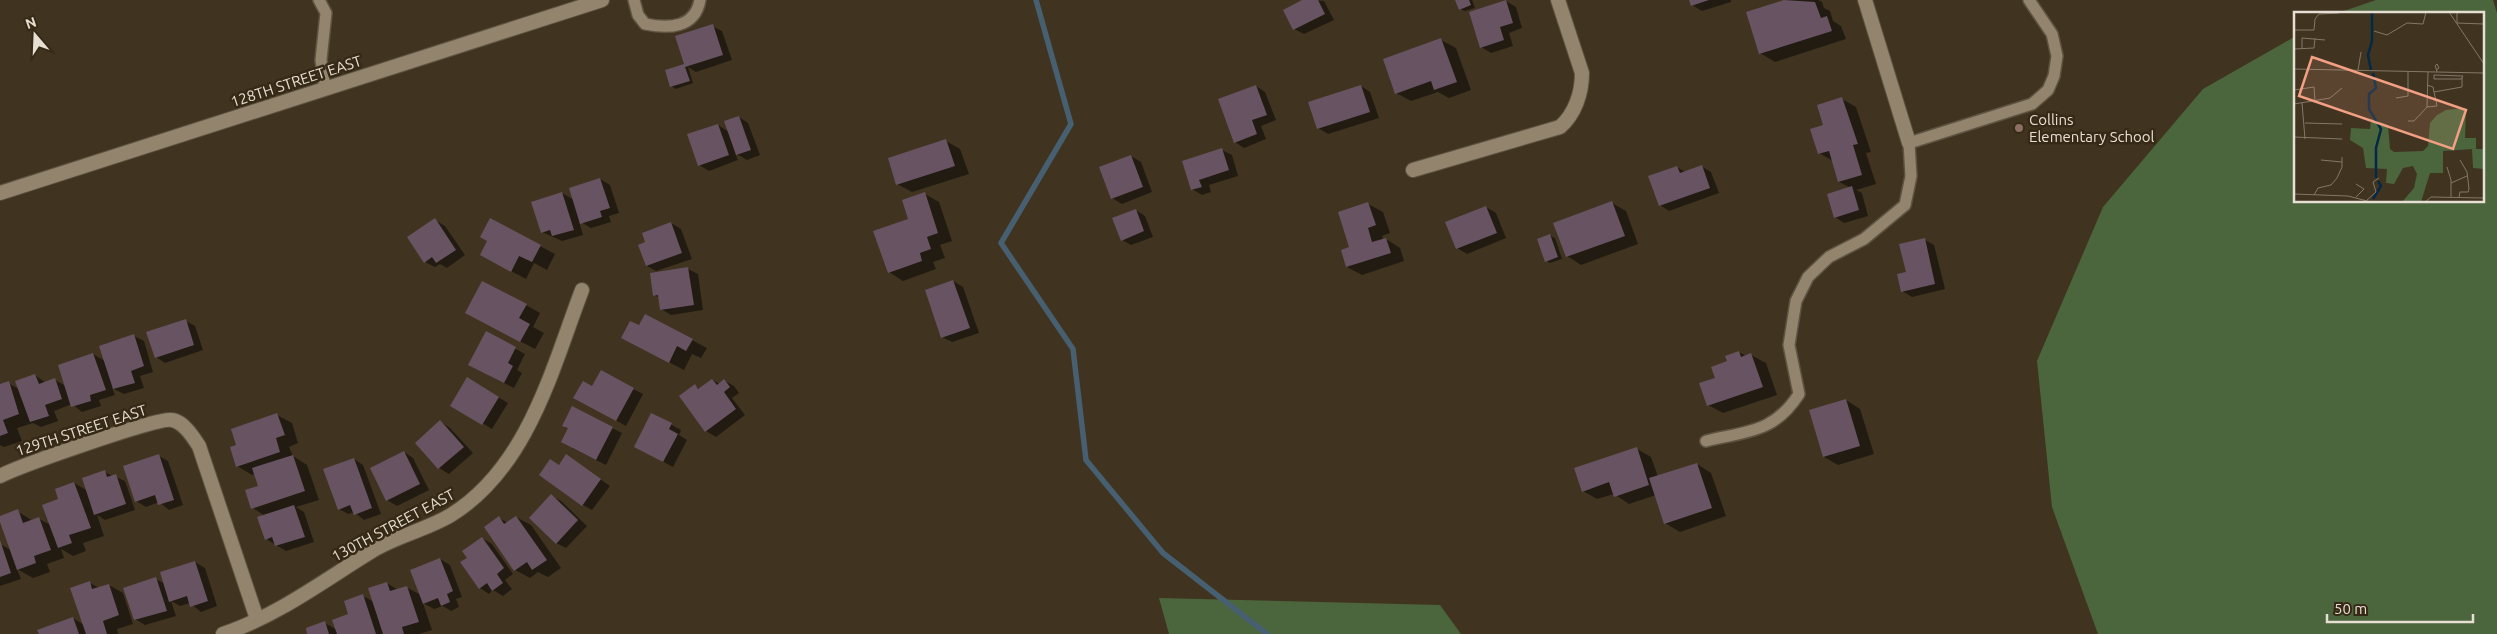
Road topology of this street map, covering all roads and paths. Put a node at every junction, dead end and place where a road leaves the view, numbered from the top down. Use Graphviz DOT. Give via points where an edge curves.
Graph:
graph roads {
  1 [pos="319,0"];
  2 [pos="602,0"];
  3 [pos="634,0"];
  4 [pos="700,0"];
  5 [pos="1558,0"];
  6 [pos="1865,0"];
  7 [pos="2029,0"];
  8 [pos="325,89"];
  9 [pos="1909,143"];
  10 [pos="1413,170"];
  11 [pos="0,193"];
  12 [pos="582,290"];
  13 [pos="1706,441"];
  14 [pos="0,476"];
  15 [pos="257,619"];
  16 [pos="223,634"];
  1 -- 8 [label="lane" via="326,12 321,60"];
  2 -- 8 [label="street, 128TH STREET EAST"];
  3 -- 4 [label="lane" via="638,15 645,24 659,27 676,26 689,20 698,12"];
  5 -- 10 [label="street" via="1582,73 1573,112 1560,127"];
  6 -- 9 [label="street"];
  7 -- 9 [label="lane" via="2054,42 2057,56 2048,90 2032,104"];
  8 -- 11 [label="street, 128TH STREET EAST"];
  9 -- 13 [label="lane" via="1911,176 1905,206 1864,239 1829,257 1808,277 1796,301 1789,345 1798,394 1790,408 1769,426"];
  12 -- 15 [label="street, 130TH STREET EAST" via="535,413 522,441 504,467 452,514 374,549 283,607"];
  14 -- 15 [label="street, 129TH STREET EAST" via="146,425 173,420 184,426 199,446"];
  15 -- 16 [label="street, 130TH STREET EAST"];
}
